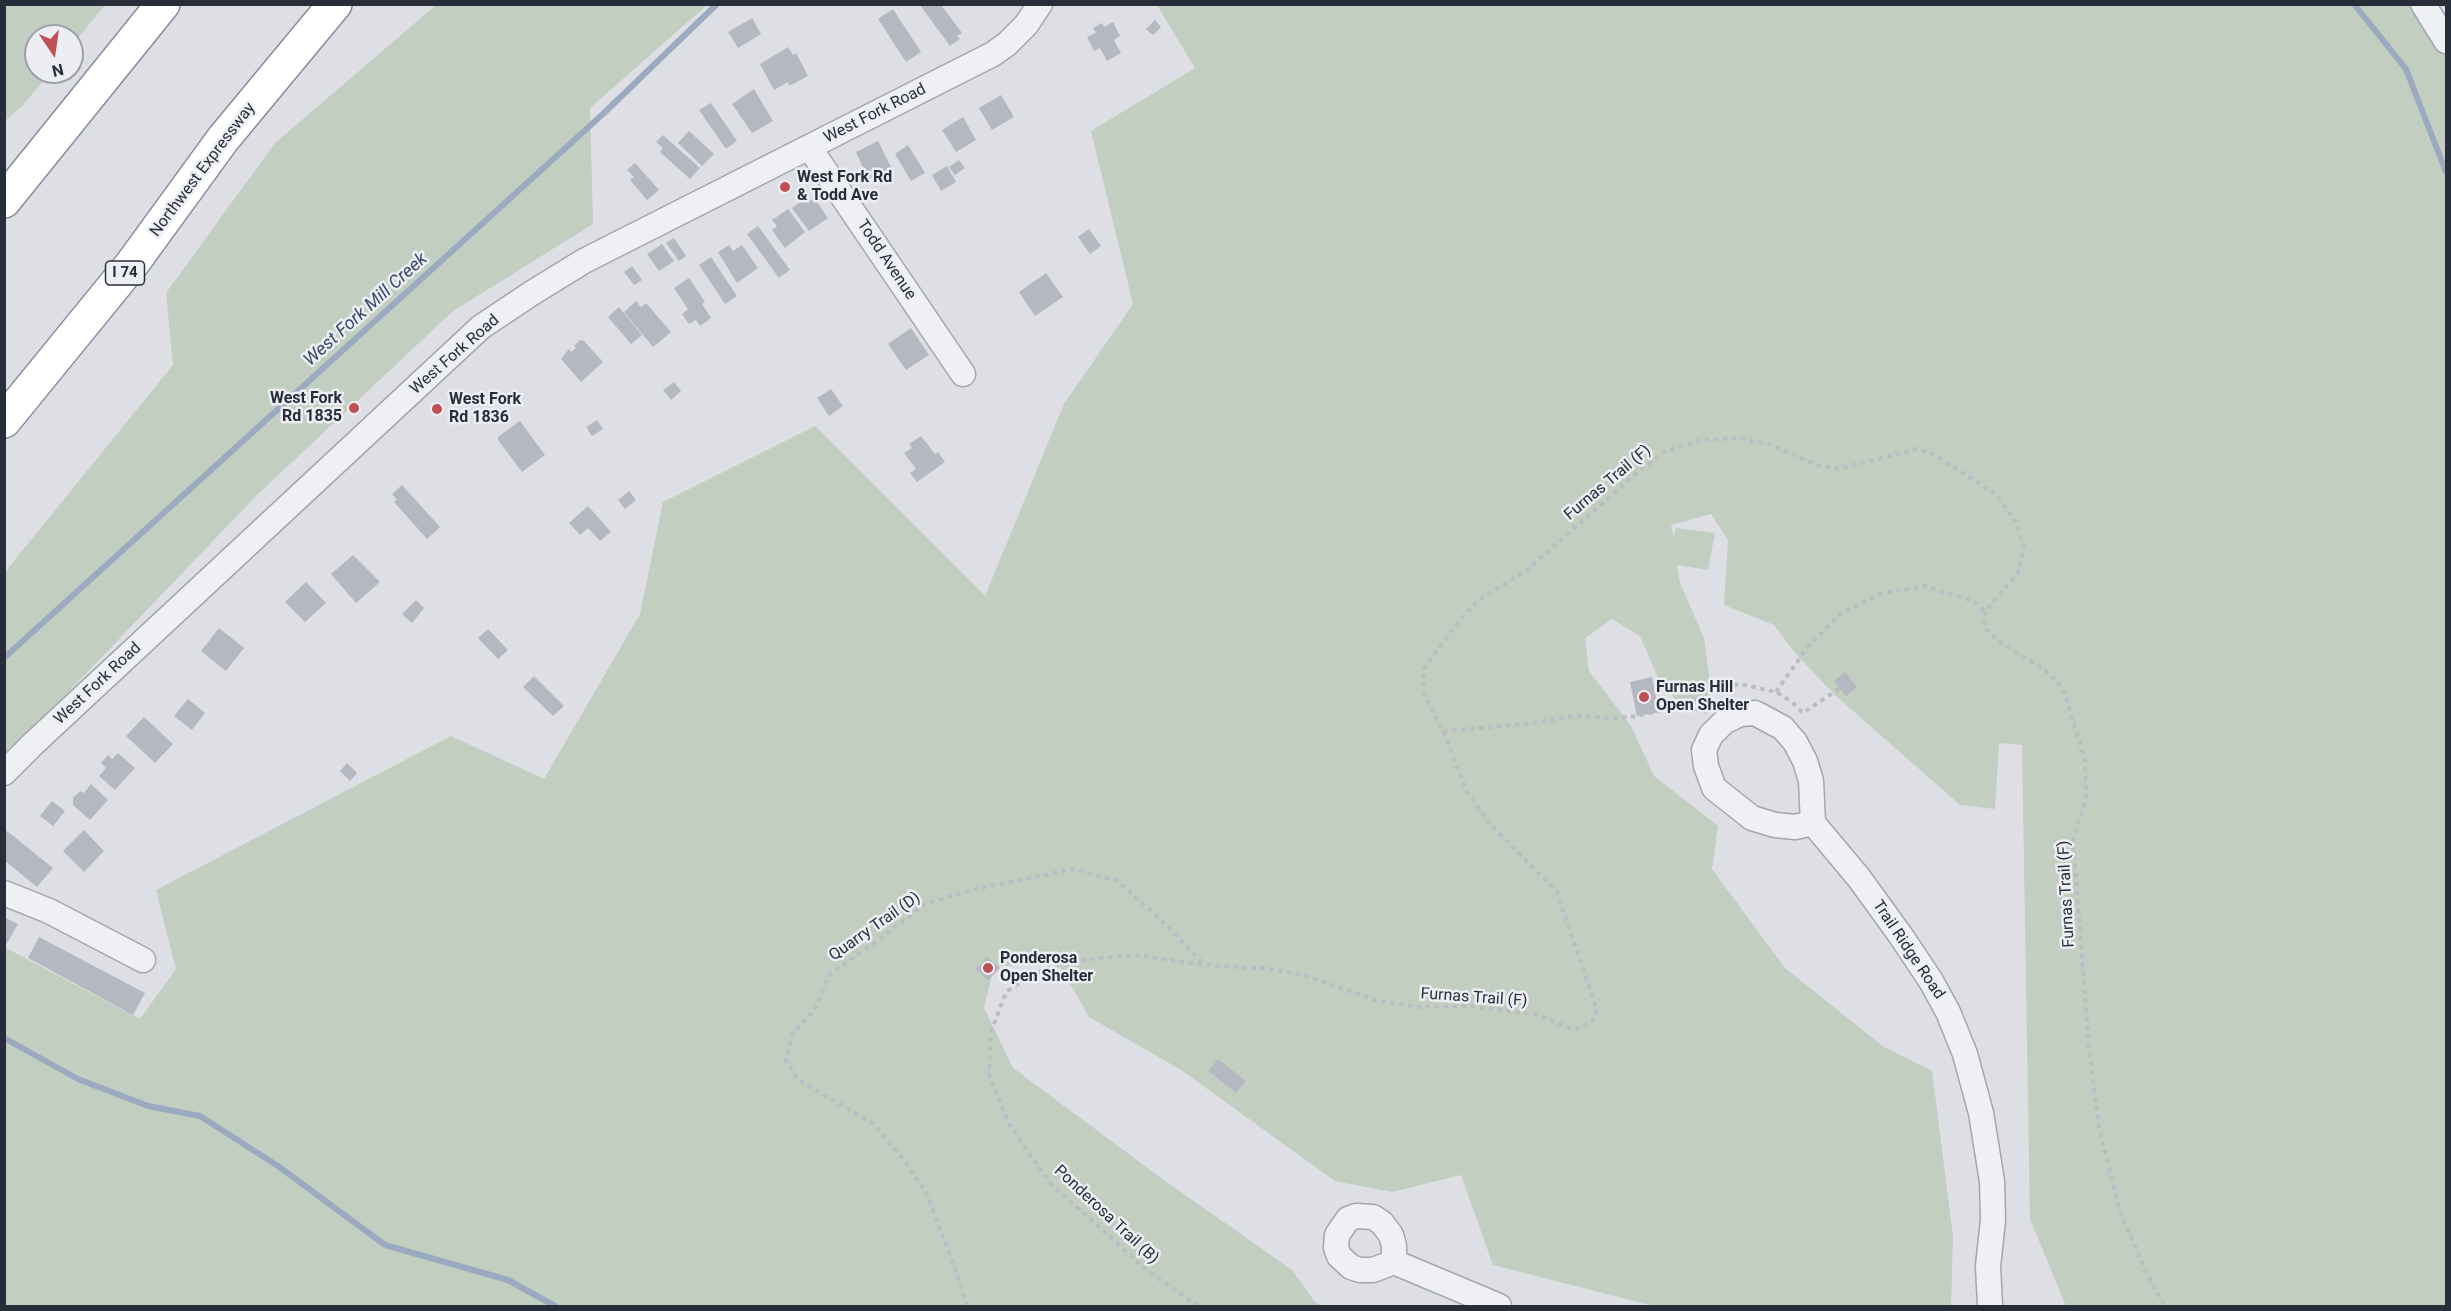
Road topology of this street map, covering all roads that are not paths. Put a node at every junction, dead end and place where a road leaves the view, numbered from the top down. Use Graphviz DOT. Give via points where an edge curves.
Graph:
graph roads {
  1 [pos="136,4"];
  2 [pos="163,4"];
  3 [pos="334,4"];
  4 [pos="350,4"];
  5 [pos="1040,4"];
  6 [pos="2423,4"];
  7 [pos="2446,41"];
  8 [pos="64,128"];
  9 [pos="223,139"];
  10 [pos="809,147"];
  11 [pos="4,201"];
  12 [pos="963,374"];
  13 [pos="4,421"];
  14 [pos="4,773"];
  15 [pos="1813,823"];
  16 [pos="4,892"];
  17 [pos="143,960"];
  18 [pos="1394,1262"];
  19 [pos="1499,1306"];
  20 [pos="1990,1306"];
  1 -- 8 [label="highway" via="115,33"];
  2 -- 8 [label="highway"];
  3 -- 9 [label="highway, Northwest Expressway / I 74"];
  4 -- 9 [label="highway"];
  5 -- 10 [label="street, West Fork Road" via="1026,25 993,54"];
  6 -- 7 [label="street"];
  8 -- 11 [label="highway"];
  9 -- 13 [label="highway, Northwest Expressway / I 74" via="132,264"];
  10 -- 12 [label="street, Todd Avenue"];
  10 -- 14 [label="street, West Fork Road" via="584,261 482,327"];
  15 -- 15 [label="street" via="1795,827 1752,818 1714,788 1704,750 1711,735 1740,714 1755,713 1783,728 1805,761 1811,782"];
  15 -- 20 [label="street, Trail Ridge Road" via="1859,878 1931,981 1965,1054 1981,1113 1992,1181"];
  16 -- 17 [label="street"];
  18 -- 19 [label="street"];
}
